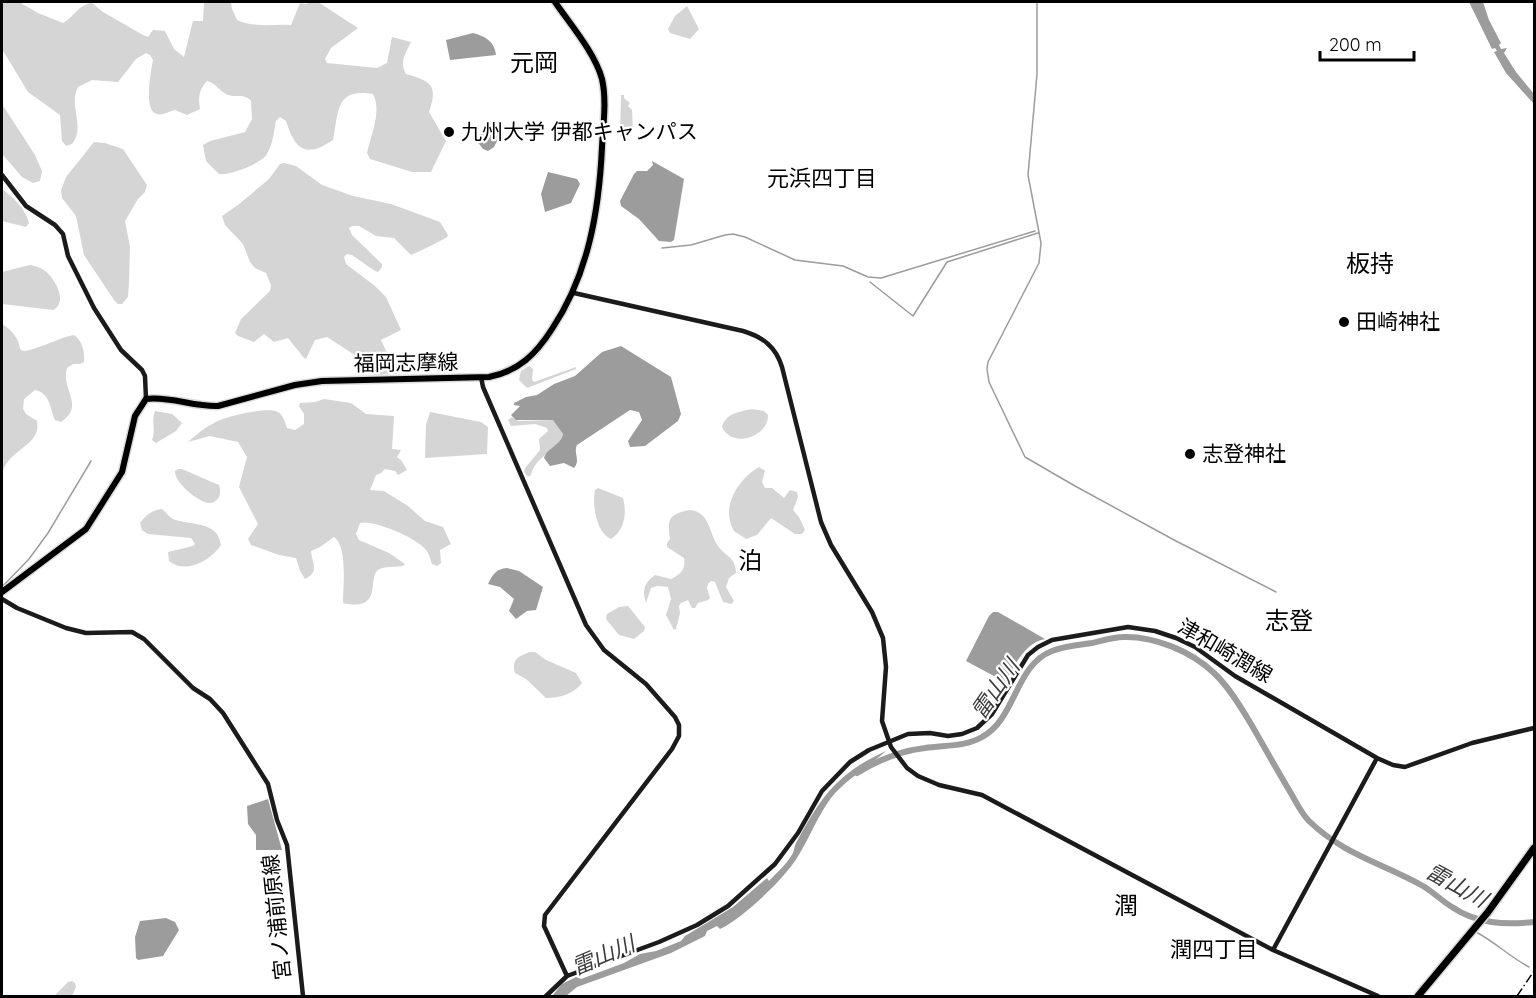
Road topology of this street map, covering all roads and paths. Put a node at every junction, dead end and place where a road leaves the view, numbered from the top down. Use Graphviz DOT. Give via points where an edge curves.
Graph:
graph roads {
  1 [pos="555,2"];
  2 [pos="2,175"];
  3 [pos="574,292"];
  4 [pos="481,378"];
  5 [pos="146,399"];
  6 [pos="2,592"];
  7 [pos="2,599"];
  8 [pos="1534,728"];
  9 [pos="889,745"];
  10 [pos="1377,758"];
  11 [pos="1534,848"];
  12 [pos="1273,950"];
  13 [pos="567,976"];
  14 [pos="303,996"];
  15 [pos="546,996"];
  16 [pos="1378,996"];
  17 [pos="1418,996"];
  1 -- 3 [label="main road, 福岡志摩線" via="596,63 604,97 596,209"];
  2 -- 5 [label="main road" via="26,206 63,234 68,256 94,308 121,351 142,370"];
  3 -- 4 [label="main road, 福岡志摩線" via="530,359 499,375"];
  3 -- 9 [label="main road" via="743,331 759,337 775,351 821,522 833,551 872,612 883,638 886,667 882,710"];
  4 -- 5 [label="main road, 福岡志摩線" via="322,381 211,406"];
  4 -- 13 [label="main road" via="586,625 604,650 646,684 675,717 680,730 672,749 545,915 544,926"];
  5 -- 6 [label="main road" via="135,416 122,472 86,529"];
  7 -- 14 [label="main road, 宮ノ浦前原線" via="66,628 86,633 132,632 222,713 268,783 287,845"];
  8 -- 10 [label="main road, 津和崎潤線" via="1472,743 1405,767"];
  9 -- 10 [label="main road, 津和崎潤線" via="908,734 948,736 977,728 992,714 1023,661 1038,647 1059,639 1128,627 1186,641 1235,676"];
  9 -- 12 [label="main road" via="898,759 924,779 982,795"];
  9 -- 13 [label="main road, 津和崎潤線" via="859,755 839,771 784,853 728,906 679,934"];
  10 -- 12 [label="main road"];
  11 -- 17 [label="highway" via="1488,912"];
  12 -- 16 [label="main road"];
  13 -- 15 [label="main road, 津和崎潤線"];
}
